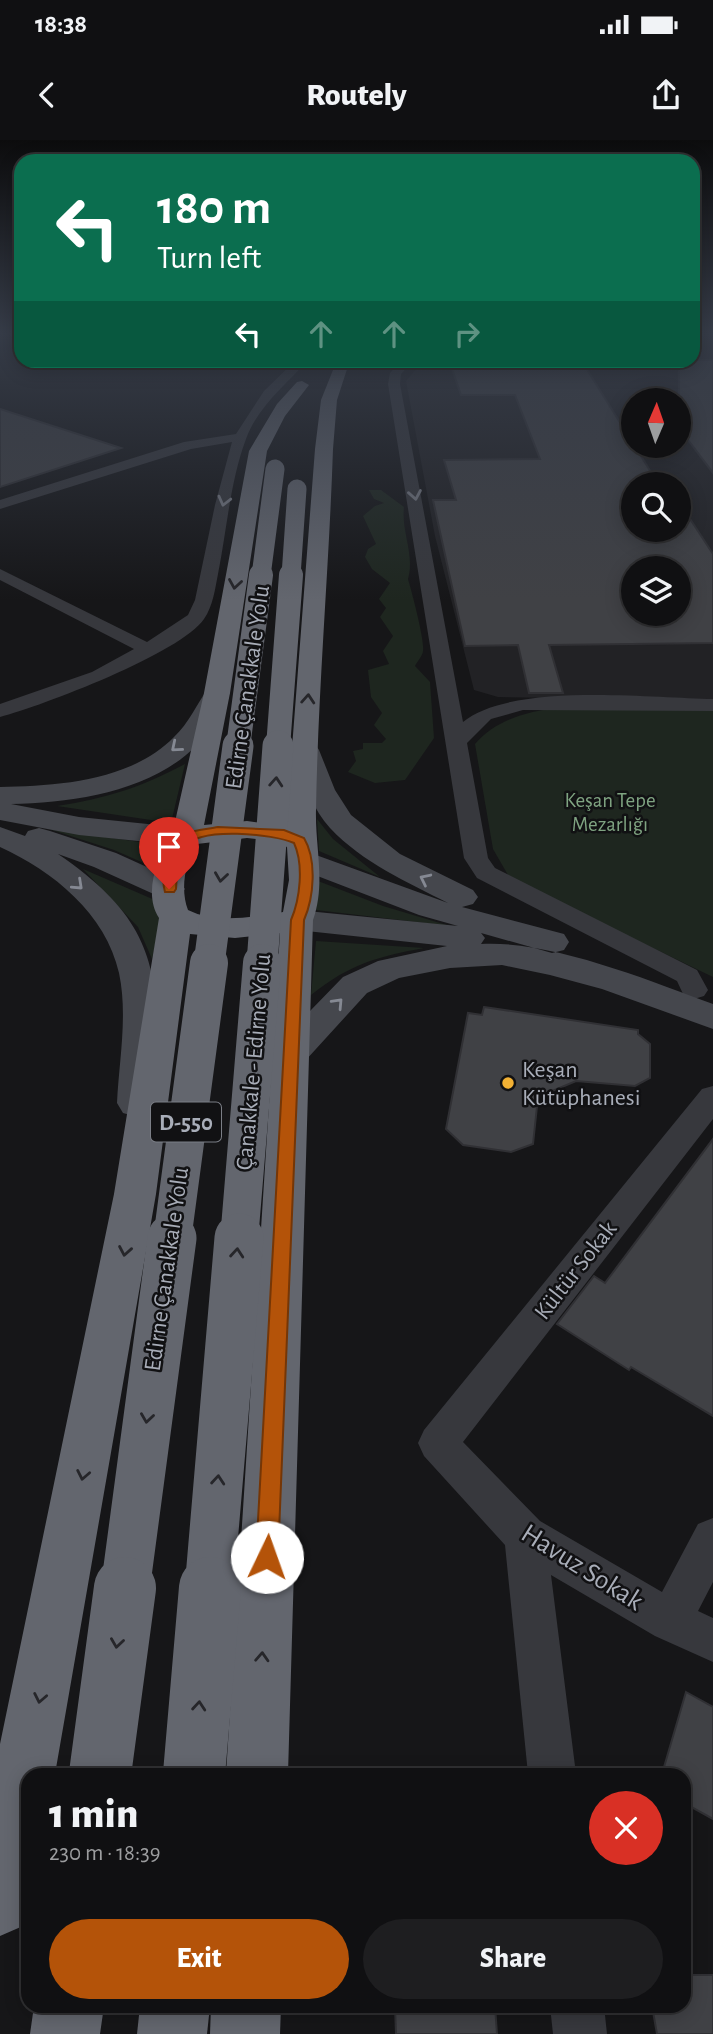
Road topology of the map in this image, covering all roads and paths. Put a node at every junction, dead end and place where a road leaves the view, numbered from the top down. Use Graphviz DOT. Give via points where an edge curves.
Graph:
graph roads {
  1 [pos="249,423"];
  2 [pos="271,423"];
  3 [pos="284,423"];
  4 [pos="327,423"];
  5 [pos="401,423"];
  6 [pos="240,437"];
  7 [pos="287,469"];
  8 [pos="0,505"];
  9 [pos="0,574"];
  10 [pos="147,649"];
  11 [pos="217,693"];
  12 [pos="713,705"];
  13 [pos="0,711"];
  14 [pos="457,742"];
  15 [pos="304,750"];
  16 [pos="0,796"];
  17 [pos="0,811"];
  18 [pos="0,825"];
  19 [pos="0,836"];
  20 [pos="187,837"];
  21 [pos="302,850"];
  22 [pos="173,903"];
  23 [pos="297,920"];
  24 [pos="563,956"];
  25 [pos="706,1002"];
  26 [pos="292,1052"];
  27 [pos="713,1097"];
  28 [pos="135,1194"];
  29 [pos="438,1443"];
  30 [pos="525,1536"];
  31 [pos="713,1539"];
  32 [pos="670,1620"];
  33 [pos="713,1640"];
  34 [pos="26,1768"];
  35 [pos="101,1768"];
  36 [pos="195,1768"];
  37 [pos="257,1768"];
  38 [pos="551,1768"];
  39 [pos="21,1793"];
  40 [pos="0,1903"];
  41 [pos="68,2013"];
  42 [pos="174,2013"];
  43 [pos="246,2013"];
  44 [pos="578,2013"];
  45 [pos="65,2034"];
  46 [pos="172,2034"];
  47 [pos="245,2034"];
  48 [pos="580,2034"];
  1 -- 6 [label="street"];
  2 -- 11 [label="highway, one-way" via="258,451"];
  3 -- 7 [label="highway, Edirne Çanakkale Yolu / D-550"];
  15 -- 4 [label="highway, one-way"];
  5 -- 14 [label="street, one-way"];
  6 -- 8 [label="street" via="189,445"];
  6 -- 10 [label="street, one-way" via="199,612 189,624"];
  7 -- 35 [label="highway, Edirne Çanakkale Yolu / D-550, one-way, bridge"];
  36 -- 7 [label="highway, Çanakkale - Edirne Yolu / D-550, one-way, bridge" via="268,890"];
  9 -- 10 [label="street"];
  10 -- 13 [label="street" via="99,676"];
  11 -- 16 [label="main road, one-way" via="192,734 151,764 57,793"];
  11 -- 20 [label="highway"];
  12 -- 14 [label="street" via="521,704 484,715"];
  14 -- 25 [label="street" via="474,853 486,873 688,975"];
  15 -- 21 [label="highway"];
  24 -- 15 [label="main road, one-way" via="510,921 389,861 340,821"];
  17 -- 20 [label="main road" via="79,826"];
  18 -- 22 [label="main road" via="105,860"];
  19 -- 28 [label="main road, one-way" via="45,857 74,880 116,927 130,953 138,989"];
  20 -- 21 [label="highway" via="234,830 284,834"];
  20 -- 22 [label="highway" via="172,864"];
  21 -- 23 [label="highway" via="303,906"];
  21 -- 24 [label="main road" via="430,908"];
  22 -- 23 [label="highway" via="203,925 258,928"];
  22 -- 28 [label="highway"];
  23 -- 24 [label="main road" via="475,939"];
  23 -- 26 [label="highway"];
  24 -- 25 [label="main road" via="613,980"];
  26 -- 24 [label="main road, one-way" via="355,985 390,969 478,955"];
  37 -- 26 [label="highway, one-way"];
  27 -- 29 [label="street, Kültür Sokak"];
  28 -- 34 [label="highway, one-way"];
  29 -- 30 [label="street, Havuz Sokak"];
  30 -- 32 [label="street, Havuz Sokak"];
  30 -- 38 [label="street"];
  31 -- 32 [label="street"];
  32 -- 33 [label="street, Havuz Sokak"];
  39 -- 40 [label="highway, one-way"];
  41 -- 45 [label="highway"];
  42 -- 46 [label="highway"];
  43 -- 47 [label="highway"];
  44 -- 48 [label="street"];
}
